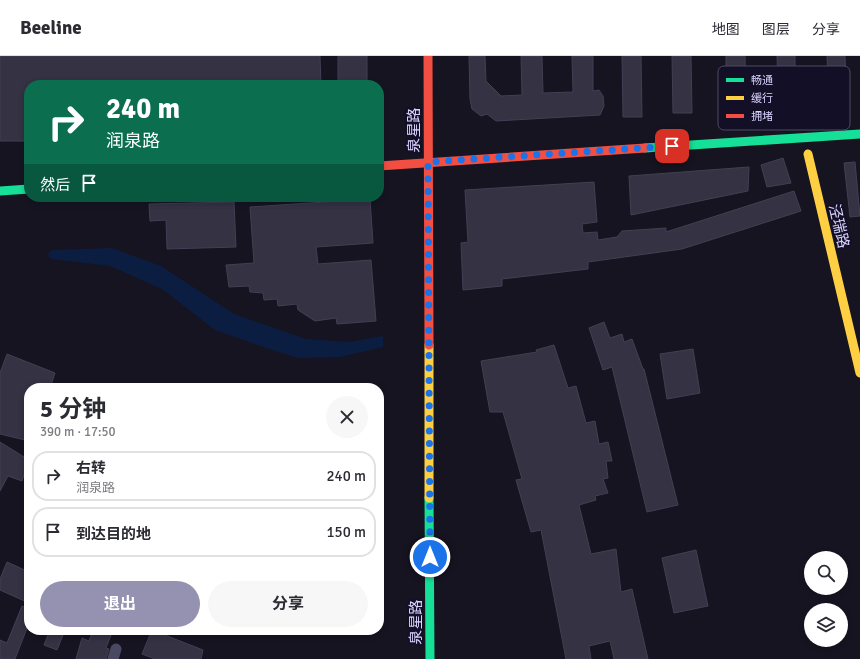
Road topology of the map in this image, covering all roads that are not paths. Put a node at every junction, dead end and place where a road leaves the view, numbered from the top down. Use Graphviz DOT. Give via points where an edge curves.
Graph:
graph roads {
  1 [pos="428,56"];
  2 [pos="860,134"];
  3 [pos="808,154"];
  4 [pos="428,162"];
  5 [pos="384,166"];
  6 [pos="24,189"];
  7 [pos="0,191"];
  8 [pos="860,373"];
  9 [pos="430,659"];
  1 -- 4 [label="street, 泉星路"];
  2 -- 4 [label="street"];
  3 -- 8 [label="street, 泾瑞路"];
  4 -- 5 [label="street"];
  4 -- 9 [label="street, 泉星路"];
  6 -- 7 [label="street"];
}
